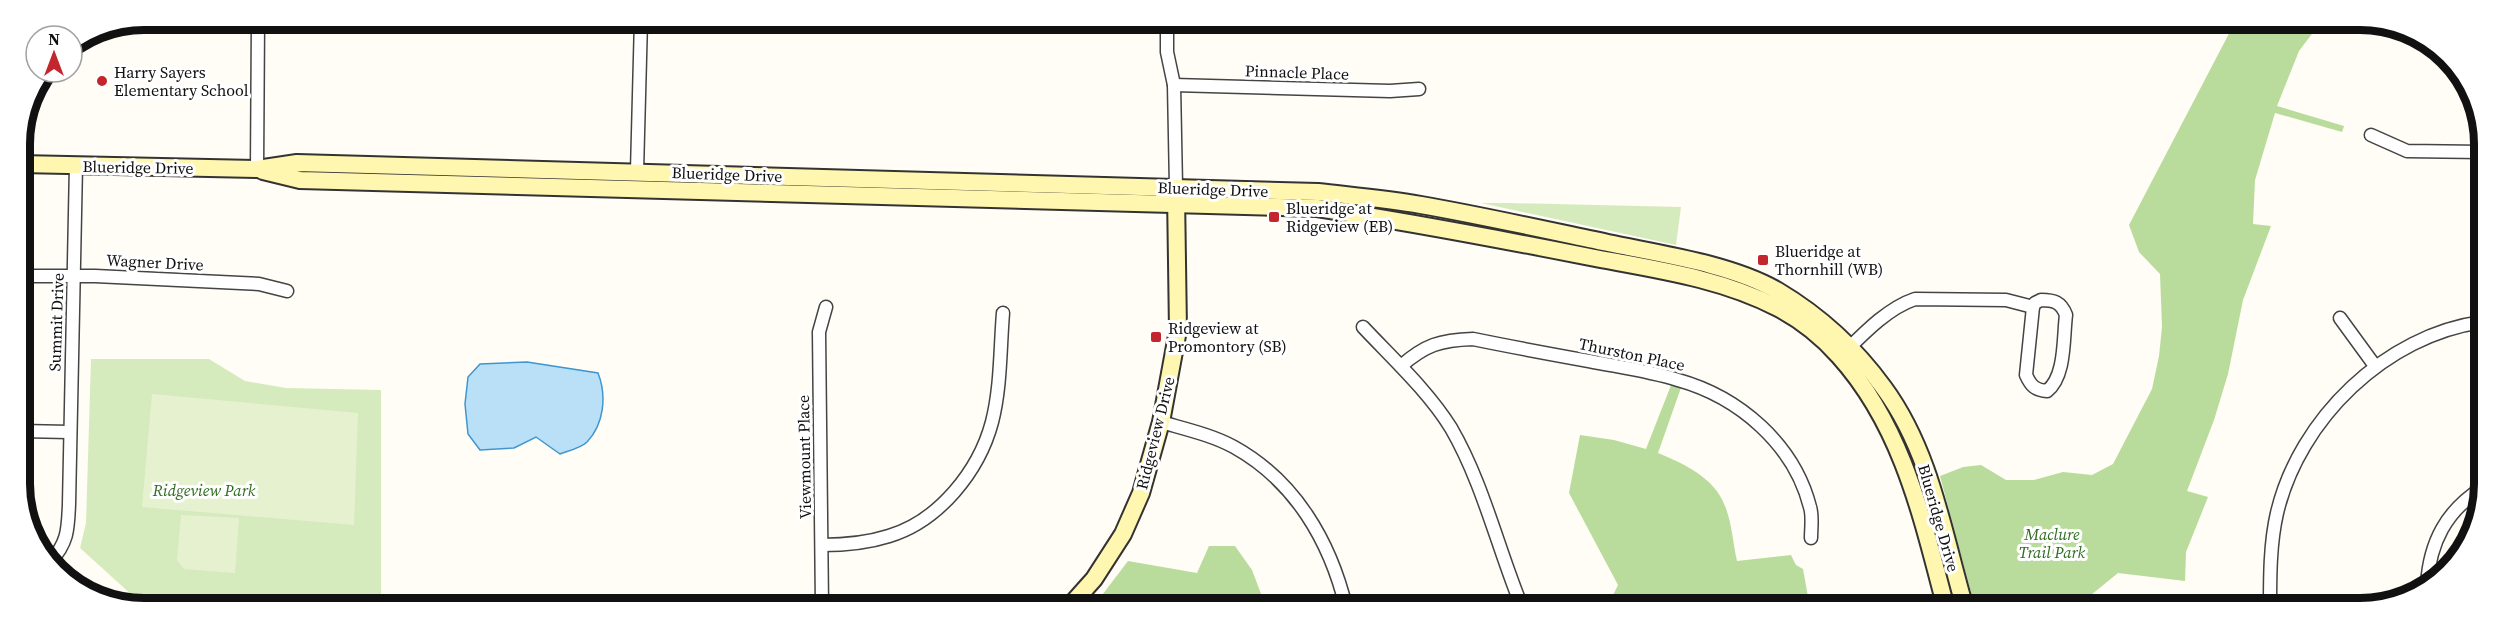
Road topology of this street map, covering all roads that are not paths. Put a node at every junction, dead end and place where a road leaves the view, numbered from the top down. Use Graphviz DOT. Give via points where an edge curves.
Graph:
graph roads {
  1 [pos="258,30"];
  2 [pos="641,30"];
  3 [pos="1167,30"];
  4 [pos="1174,85"];
  5 [pos="1419,89"];
  6 [pos="2371,135"];
  7 [pos="2474,152"];
  8 [pos="30,164"];
  9 [pos="76,165"];
  10 [pos="257,169"];
  11 [pos="638,171"];
  12 [pos="1176,195"];
  13 [pos="30,276"];
  14 [pos="74,277"];
  15 [pos="287,291"];
  16 [pos="826,307"];
  17 [pos="2033,307"];
  18 [pos="1003,313"];
  19 [pos="2340,318"];
  20 [pos="2474,323"];
  21 [pos="1364,327"];
  22 [pos="1846,352"];
  23 [pos="1401,366"];
  24 [pos="2375,366"];
  25 [pos="1161,422"];
  26 [pos="30,431"];
  27 [pos="69,432"];
  28 [pos="2473,494"];
  29 [pos="1812,538"];
  30 [pos="822,545"];
  31 [pos="56,556"];
  32 [pos="2428,576"];
  33 [pos="822,598"];
  34 [pos="1078,598"];
  35 [pos="1343,598"];
  36 [pos="1519,598"];
  37 [pos="1943,598"];
  38 [pos="1962,598"];
  39 [pos="2271,598"];
  1 -- 10 [label="street"];
  2 -- 11 [label="street"];
  3 -- 4 [label="street"];
  4 -- 5 [label="street, Pinnacle Place" via="1390,92"];
  4 -- 12 [label="street"];
  6 -- 7 [label="street" via="2407,152"];
  8 -- 9 [label="street, Blueridge Drive"];
  9 -- 10 [label="street, Blueridge Drive"];
  9 -- 14 [label="street, Summit Drive"];
  10 -- 11 [label="street, Blueridge Drive" via="297,163"];
  10 -- 12 [label="street, Blueridge Drive" via="300,180"];
  11 -- 12 [label="street, Blueridge Drive"];
  12 -- 22 [label="street, Blueridge Drive" via="1318,192 1420,205 1676,257 1724,269 1776,290 1820,320"];
  12 -- 25 [label="street, Ridgeview Drive" via="1178,330"];
  13 -- 14 [label="street, Wagner Drive"];
  14 -- 15 [label="street, Wagner Drive" via="260,284"];
  14 -- 27 [label="street, Summit Drive"];
  16 -- 30 [label="street, Viewmount Place" via="819,332"];
  17 -- 17 [label="street" via="2026,375 2030,385 2047,391 2056,384 2059,374 2066,315 2056,301 2041,300"];
  17 -- 22 [label="street" via="2006,300 1915,299 1902,303"];
  18 -- 30 [label="street" via="993,420 972,470 950,497 923,520 891,536 857,544"];
  19 -- 24 [label="street"];
  20 -- 24 [label="street" via="2417,342"];
  21 -- 23 [label="street"];
  22 -- 37 [label="street, Blueridge Drive" via="1911,478"];
  22 -- 38 [label="street, Blueridge Drive" via="1885,389 1909,430 1928,471"];
  23 -- 29 [label="street, Thurston Place" via="1432,344 1473,339 1648,372 1719,395 1768,432 1786,455 1811,508"];
  23 -- 36 [label="street" via="1450,426 1465,454"];
  24 -- 39 [label="street" via="2322,421 2296,464 2278,512"];
  25 -- 34 [label="street, Ridgeview Drive" via="1141,493 1123,534"];
  25 -- 35 [label="street" via="1233,447 1288,489 1326,546"];
  26 -- 27 [label="street"];
  27 -- 31 [label="street, Summit Drive" via="67,533"];
  28 -- 32 [label="street" via="2451,514 2439,532"];
  30 -- 33 [label="street, Viewmount Place"];
}
